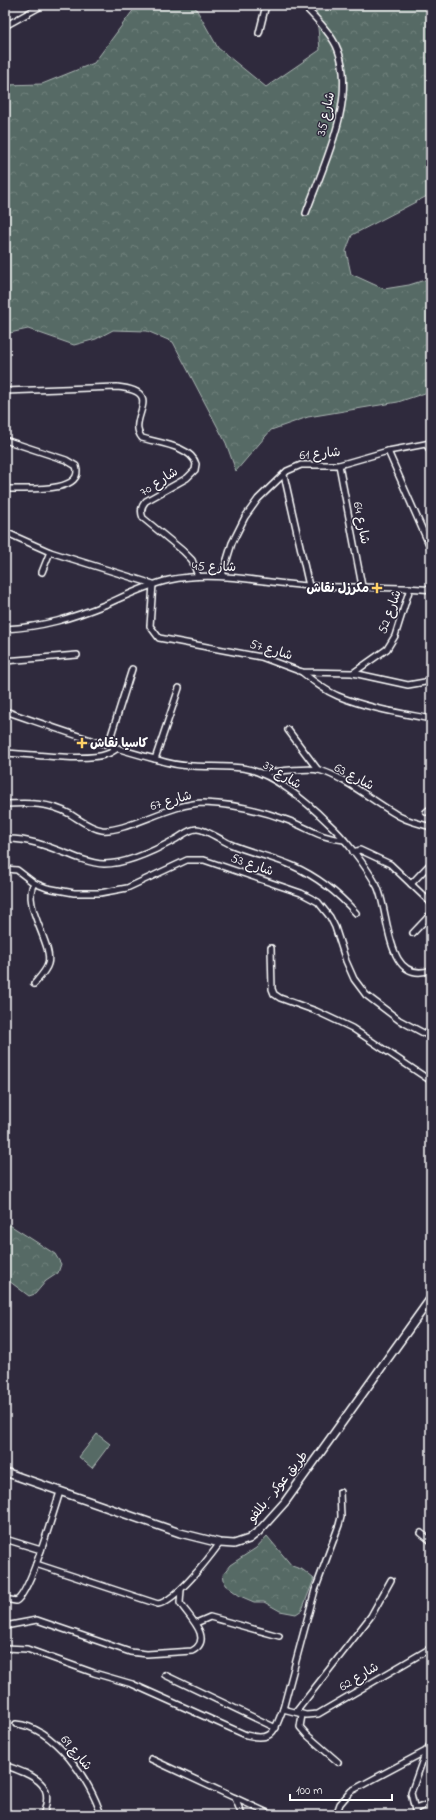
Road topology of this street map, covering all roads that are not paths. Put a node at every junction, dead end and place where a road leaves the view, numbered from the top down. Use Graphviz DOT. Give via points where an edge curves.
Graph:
graph roads {
  1 [pos="43,5"];
  2 [pos="266,5"];
  3 [pos="303,5"];
  4 [pos="5,26"];
  5 [pos="259,33"];
  6 [pos="306,214"];
  7 [pos="5,391"];
  8 [pos="5,440"];
  9 [pos="428,444"];
  10 [pos="388,451"];
  11 [pos="431,452"];
  12 [pos="339,465"];
  13 [pos="284,475"];
  14 [pos="5,489"];
  15 [pos="5,532"];
  16 [pos="431,549"];
  17 [pos="50,552"];
  18 [pos="42,572"];
  19 [pos="198,576"];
  20 [pos="222,576"];
  21 [pos="153,584"];
  22 [pos="309,586"];
  23 [pos="362,586"];
  24 [pos="410,588"];
  25 [pos="431,590"];
  26 [pos="5,629"];
  27 [pos="77,655"];
  28 [pos="5,662"];
  29 [pos="132,669"];
  30 [pos="302,672"];
  31 [pos="353,673"];
  32 [pos="431,678"];
  33 [pos="179,688"];
  34 [pos="5,711"];
  35 [pos="431,719"];
  36 [pos="288,730"];
  37 [pos="108,745"];
  38 [pos="118,748"];
  39 [pos="5,753"];
  40 [pos="155,759"];
  41 [pos="318,770"];
  42 [pos="261,773"];
  43 [pos="5,804"];
  44 [pos="431,808"];
  45 [pos="426,812"];
  46 [pos="431,827"];
  47 [pos="5,839"];
  48 [pos="344,840"];
  49 [pos="353,852"];
  50 [pos="431,863"];
  51 [pos="5,869"];
  52 [pos="34,883"];
  53 [pos="411,884"];
  54 [pos="431,903"];
  55 [pos="356,913"];
  56 [pos="431,914"];
  57 [pos="414,933"];
  58 [pos="271,948"];
  59 [pos="431,970"];
  60 [pos="34,984"];
  61 [pos="431,1037"];
  62 [pos="431,1081"];
  63 [pos="431,1298"];
  64 [pos="5,1472"];
  65 [pos="60,1492"];
  66 [pos="340,1492"];
  67 [pos="421,1533"];
  68 [pos="5,1539"];
  69 [pos="431,1541"];
  70 [pos="220,1543"];
  71 [pos="41,1550"];
  72 [pos="36,1564"];
  73 [pos="391,1580"];
  74 [pos="181,1590"];
  75 [pos="5,1599"];
  76 [pos="196,1623"];
  77 [pos="5,1626"];
  78 [pos="279,1636"];
  79 [pos="5,1648"];
  80 [pos="431,1648"];
  81 [pos="165,1674"];
  82 [pos="283,1709"];
  83 [pos="299,1713"];
  84 [pos="16,1724"];
  85 [pos="276,1728"];
  86 [pos="431,1743"];
  87 [pos="426,1751"];
  88 [pos="151,1759"];
  89 [pos="338,1762"];
  90 [pos="5,1766"];
  91 [pos="235,1798"];
  92 [pos="431,1803"];
  93 [pos="415,1809"];
  94 [pos="43,1815"];
  95 [pos="101,1815"];
  96 [pos="242,1815"];
  97 [pos="272,1815"];
  98 [pos="336,1815"];
  99 [pos="416,1815"];
  1 -- 4 [label="street"];
  2 -- 5 [label="street"];
  3 -- 6 [label="street, شارع 35" via="338,49 342,61 344,96 338,122"];
  7 -- 19 [label="street, شارع 70" via="110,387 133,389 140,394 142,400 139,426 142,438 191,454 196,464 192,474 146,501 141,512 148,522 192,560"];
  8 -- 14 [label="street" via="66,460 76,466 77,472 71,482 57,487"];
  9 -- 10 [label="street, شارع 61"];
  9 -- 11 [label="street"];
  10 -- 12 [label="street, شارع 61"];
  10 -- 16 [label="street"];
  12 -- 13 [label="street, شارع 61" via="301,465"];
  12 -- 23 [label="street, شارع 64"];
  13 -- 20 [label="street, شارع 61" via="258,499 245,517 232,543"];
  13 -- 22 [label="street"];
  15 -- 17 [label="street"];
  17 -- 18 [label="street"];
  17 -- 21 [label="street"];
  19 -- 20 [label="street, شارع 45"];
  19 -- 21 [label="street, شارع 45"];
  20 -- 22 [label="street, شارع 45"];
  21 -- 26 [label="street, شارع 45" via="62,621"];
  21 -- 30 [label="street, شارع 57" via="150,626 159,638 261,657"];
  22 -- 23 [label="street, شارع 45"];
  23 -- 24 [label="street, شارع 45"];
  24 -- 25 [label="street, شارع 45"];
  24 -- 31 [label="street, شارع 52" via="395,636 386,649"];
  27 -- 28 [label="street"];
  29 -- 37 [label="street"];
  30 -- 31 [label="street, شارع 57"];
  30 -- 35 [label="street" via="337,696"];
  31 -- 32 [label="street, شارع 57" via="408,685 425,682"];
  33 -- 40 [label="street"];
  34 -- 37 [label="street, شارع 37"];
  36 -- 41 [label="street"];
  37 -- 38 [label="street, شارع 37"];
  38 -- 39 [label="street" via="106,754 75,757"];
  38 -- 40 [label="street, شارع 37"];
  40 -- 42 [label="street, شارع 37" via="192,766 243,768"];
  41 -- 42 [label="street, شارع 63"];
  41 -- 46 [label="street, شارع 63" via="348,784 394,814"];
  42 -- 48 [label="street, شارع 37" via="317,812"];
  43 -- 48 [label="street, شارع 67" via="50,805 96,829 109,831 173,809 202,803 231,805 288,820 329,839"];
  44 -- 45 [label="street"];
  47 -- 55 [label="street" via="39,843 88,861 104,864 126,861 176,839 187,831 198,829 207,831 217,839 292,865 316,877"];
  48 -- 49 [label="street, شارع 37"];
  49 -- 53 [label="street" via="360,850 380,858"];
  49 -- 59 [label="street, شارع 37" via="377,887 398,959 405,968 421,974"];
  50 -- 53 [label="street"];
  51 -- 52 [label="street, شارع 53" via="20,872"];
  52 -- 60 [label="street" via="31,888 31,902 49,959 45,970"];
  52 -- 61 [label="street, شارع 53" via="74,893 100,892 127,888 187,860 204,860 301,893 318,902 330,917 354,979 366,995 399,1020"];
  53 -- 54 [label="street"];
  56 -- 57 [label="street"];
  58 -- 62 [label="street" via="272,989 275,995 290,1003 316,1010 352,1028"];
  63 -- 70 [label="street, طريق عوكر - بللفو" via="285,1502 259,1531 244,1541"];
  64 -- 65 [label="street, طريق عوكر - بللفو"];
  65 -- 70 [label="street, طريق عوكر - بللفو" via="180,1533"];
  65 -- 71 [label="street"];
  66 -- 82 [label="street" via="339,1525 315,1590"];
  67 -- 69 [label="street"];
  68 -- 71 [label="street"];
  70 -- 74 [label="street"];
  71 -- 72 [label="street"];
  72 -- 74 [label="street" via="158,1604"];
  72 -- 75 [label="street" via="20,1598 16,1601"];
  73 -- 83 [label="street" via="371,1616"];
  74 -- 76 [label="street" via="180,1603"];
  76 -- 77 [label="street" via="201,1643 196,1649 189,1652 147,1654 130,1652 37,1620"];
  76 -- 78 [label="street" via="210,1617"];
  79 -- 85 [label="street" via="27,1649 132,1684 246,1735 262,1738 272,1734"];
  80 -- 83 [label="street, شارع 62" via="323,1712 311,1716"];
  81 -- 85 [label="street"];
  82 -- 83 [label="street, شارع 62"];
  82 -- 85 [label="street"];
  83 -- 89 [label="street" via="300,1727"];
  84 -- 95 [label="street, شارع 69" via="34,1730 59,1747 92,1790"];
  86 -- 87 [label="street"];
  87 -- 93 [label="street" via="411,1793"];
  87 -- 98 [label="street" via="351,1791 343,1799"];
  88 -- 91 [label="street"];
  90 -- 94 [label="street" via="33,1777 44,1785 47,1801"];
  91 -- 96 [label="street"];
  91 -- 97 [label="street"];
  92 -- 93 [label="street"];
  93 -- 99 [label="street"];
}
